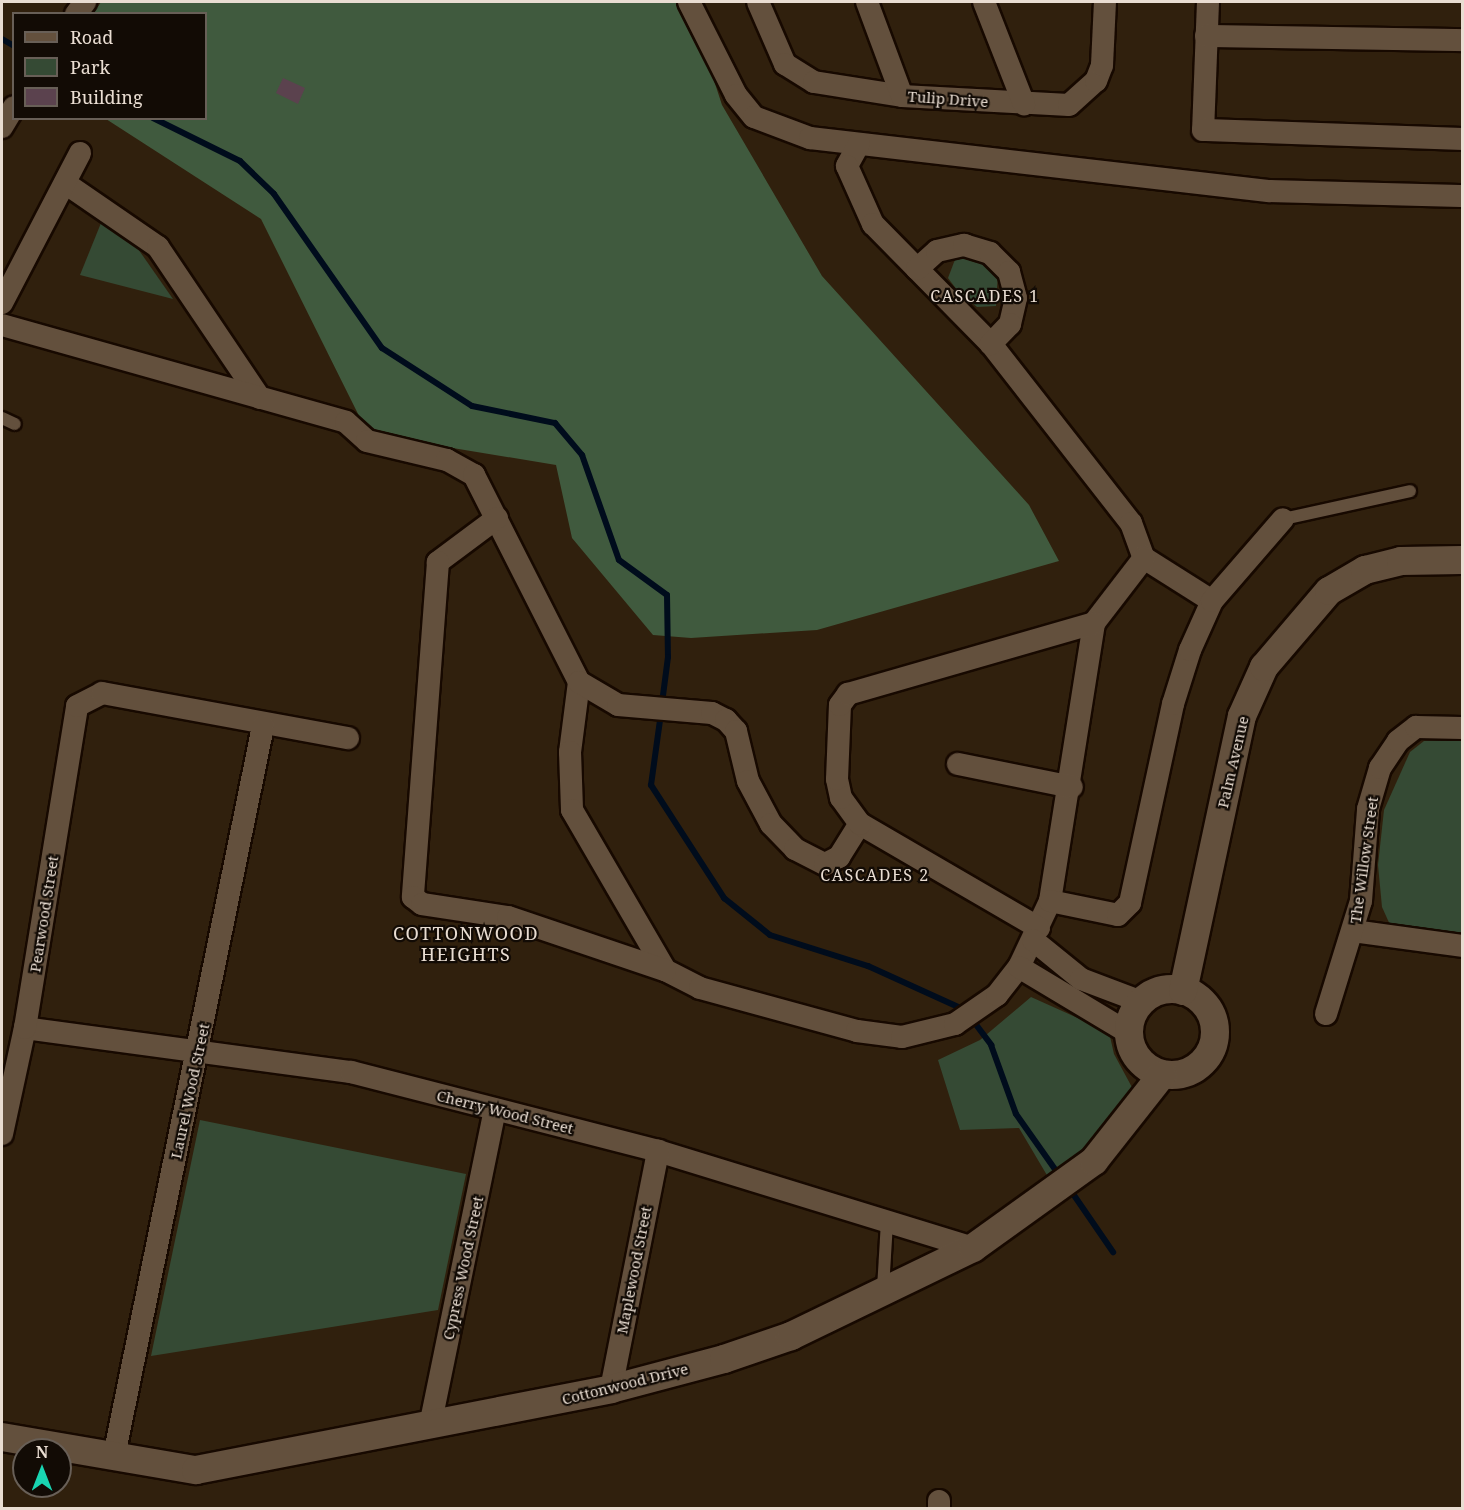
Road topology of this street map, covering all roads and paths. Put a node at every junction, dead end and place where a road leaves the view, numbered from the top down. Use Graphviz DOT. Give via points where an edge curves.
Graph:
graph roads {
  1 [pos="689,2"];
  2 [pos="758,2"];
  3 [pos="867,2"];
  4 [pos="984,2"];
  5 [pos="1105,2"];
  6 [pos="1208,2"];
  7 [pos="1206,36"];
  8 [pos="1462,40"];
  9 [pos="902,96"];
  10 [pos="1024,104"];
  11 [pos="12,110"];
  12 [pos="2,127"];
  13 [pos="1462,139"];
  14 [pos="859,144"];
  15 [pos="80,153"];
  16 [pos="65,183"];
  17 [pos="1462,195"];
  18 [pos="917,269"];
  19 [pos="2,303"];
  20 [pos="2,324"];
  21 [pos="991,344"];
  22 [pos="260,398"];
  23 [pos="2,418"];
  24 [pos="15,424"];
  25 [pos="1410,491"];
  26 [pos="497,518"];
  27 [pos="1283,519"];
  28 [pos="1144,558"];
  29 [pos="1462,560"];
  30 [pos="1212,601"];
  31 [pos="1094,623"];
  32 [pos="579,682"];
  33 [pos="263,726"];
  34 [pos="1462,728"];
  35 [pos="348,738"];
  36 [pos="958,764"];
  37 [pos="1072,787"];
  38 [pos="860,824"];
  39 [pos="1050,901"];
  40 [pos="1353,931"];
  41 [pos="1036,934"];
  42 [pos="1462,946"];
  43 [pos="1019,968"];
  44 [pos="665,970"];
  45 [pos="1184,991"];
  46 [pos="1142,1002"];
  47 [pos="1326,1014"];
  48 [pos="25,1028"];
  49 [pos="1129,1033"];
  50 [pos="199,1050"];
  51 [pos="1162,1075"];
  52 [pos="495,1110"];
  53 [pos="2,1134"];
  54 [pos="658,1151"];
  55 [pos="887,1222"];
  56 [pos="973,1248"];
  57 [pos="883,1290"];
  58 [pos="611,1389"];
  59 [pos="430,1426"];
  60 [pos="2,1437"];
  61 [pos="114,1456"];
  1 -- 14 [label="street" via="736,94 754,117 810,138"];
  2 -- 9 [label="street, Tulip Drive" via="785,64 814,82"];
  3 -- 9 [label="street"];
  4 -- 10 [label="street"];
  5 -- 10 [label="street, Tulip Drive" via="1102,65 1096,81 1069,105"];
  6 -- 7 [label="street"];
  7 -- 8 [label="street"];
  7 -- 13 [label="street" via="1203,130"];
  9 -- 10 [label="street, Tulip Drive"];
  11 -- 12 [label="street"];
  14 -- 17 [label="street" via="1270,191"];
  14 -- 18 [label="street" via="847,166 873,224"];
  15 -- 16 [label="street"];
  16 -- 19 [label="street"];
  16 -- 22 [label="street" via="158,247"];
  18 -- 21 [label="street"];
  18 -- 21 [label="street" via="937,251 964,245 990,253 1002,266 1016,298 1010,324"];
  20 -- 22 [label="street"];
  21 -- 28 [label="street" via="1131,523"];
  22 -- 26 [label="street" via="346,422 367,441 447,460 474,475"];
  23 -- 24 [label="lane"];
  25 -- 27 [label="lane"];
  26 -- 32 [label="street"];
  26 -- 44 [label="street" via="438,562 413,897 422,904 508,917"];
  27 -- 30 [label="street"];
  28 -- 30 [label="street"];
  28 -- 31 [label="street"];
  29 -- 45 [label="street, Palm Avenue" via="1401,561 1365,570 1329,591 1264,668 1242,716"];
  30 -- 39 [label="street" via="1173,704 1130,903 1118,915"];
  31 -- 37 [label="street"];
  31 -- 38 [label="street" via="848,694 840,705 837,779 841,798"];
  32 -- 38 [label="street" via="618,705 712,712 726,720 736,731 748,781 771,824 795,849 825,864 839,857"];
  32 -- 44 [label="street" via="570,752 572,810"];
  33 -- 35 [label="street"];
  33 -- 48 [label="street, Pearwood Street" via="102,693 88,696 77,706"];
  33 -- 50 [label="street, Laurel Wood Street"];
  34 -- 40 [label="street, The Willow Street" via="1416,727 1398,741 1380,768 1368,809"];
  36 -- 37 [label="street"];
  37 -- 39 [label="street"];
  38 -- 41 [label="street"];
  39 -- 41 [label="street"];
  40 -- 42 [label="street"];
  40 -- 47 [label="street, The Willow Street"];
  41 -- 43 [label="street"];
  41 -- 46 [label="street" via="1082,979"];
  43 -- 44 [label="street" via="997,995 955,1024 902,1037 856,1031 699,988"];
  43 -- 49 [label="street"];
  45 -- 46 [label="street" via="1161,992"];
  45 -- 51 [label="street" via="1210,1010 1215,1043 1195,1070"];
  46 -- 49 [label="street"];
  48 -- 50 [label="street, Cherry Wood Street"];
  48 -- 53 [label="street, Pearwood Street"];
  49 -- 51 [label="street" via="1133,1051"];
  50 -- 52 [label="street, Cherry Wood Street" via="351,1072"];
  50 -- 61 [label="street, Laurel Wood Street"];
  51 -- 56 [label="street, Cottonwood Drive" via="1094,1161"];
  52 -- 54 [label="street, Cherry Wood Street"];
  52 -- 59 [label="street, Cypress Wood Street"];
  54 -- 55 [label="street, Cherry Wood Street"];
  54 -- 58 [label="street, Maplewood Street"];
  55 -- 56 [label="street, Cherry Wood Street"];
  55 -- 57 [label="lane"];
  56 -- 57 [label="street, Cottonwood Drive"];
  57 -- 58 [label="street, Cottonwood Drive" via="791,1336"];
  58 -- 59 [label="street, Cottonwood Drive"];
  59 -- 61 [label="street, Cottonwood Drive" via="196,1470"];
  60 -- 61 [label="street, Cottonwood Drive"];
}
